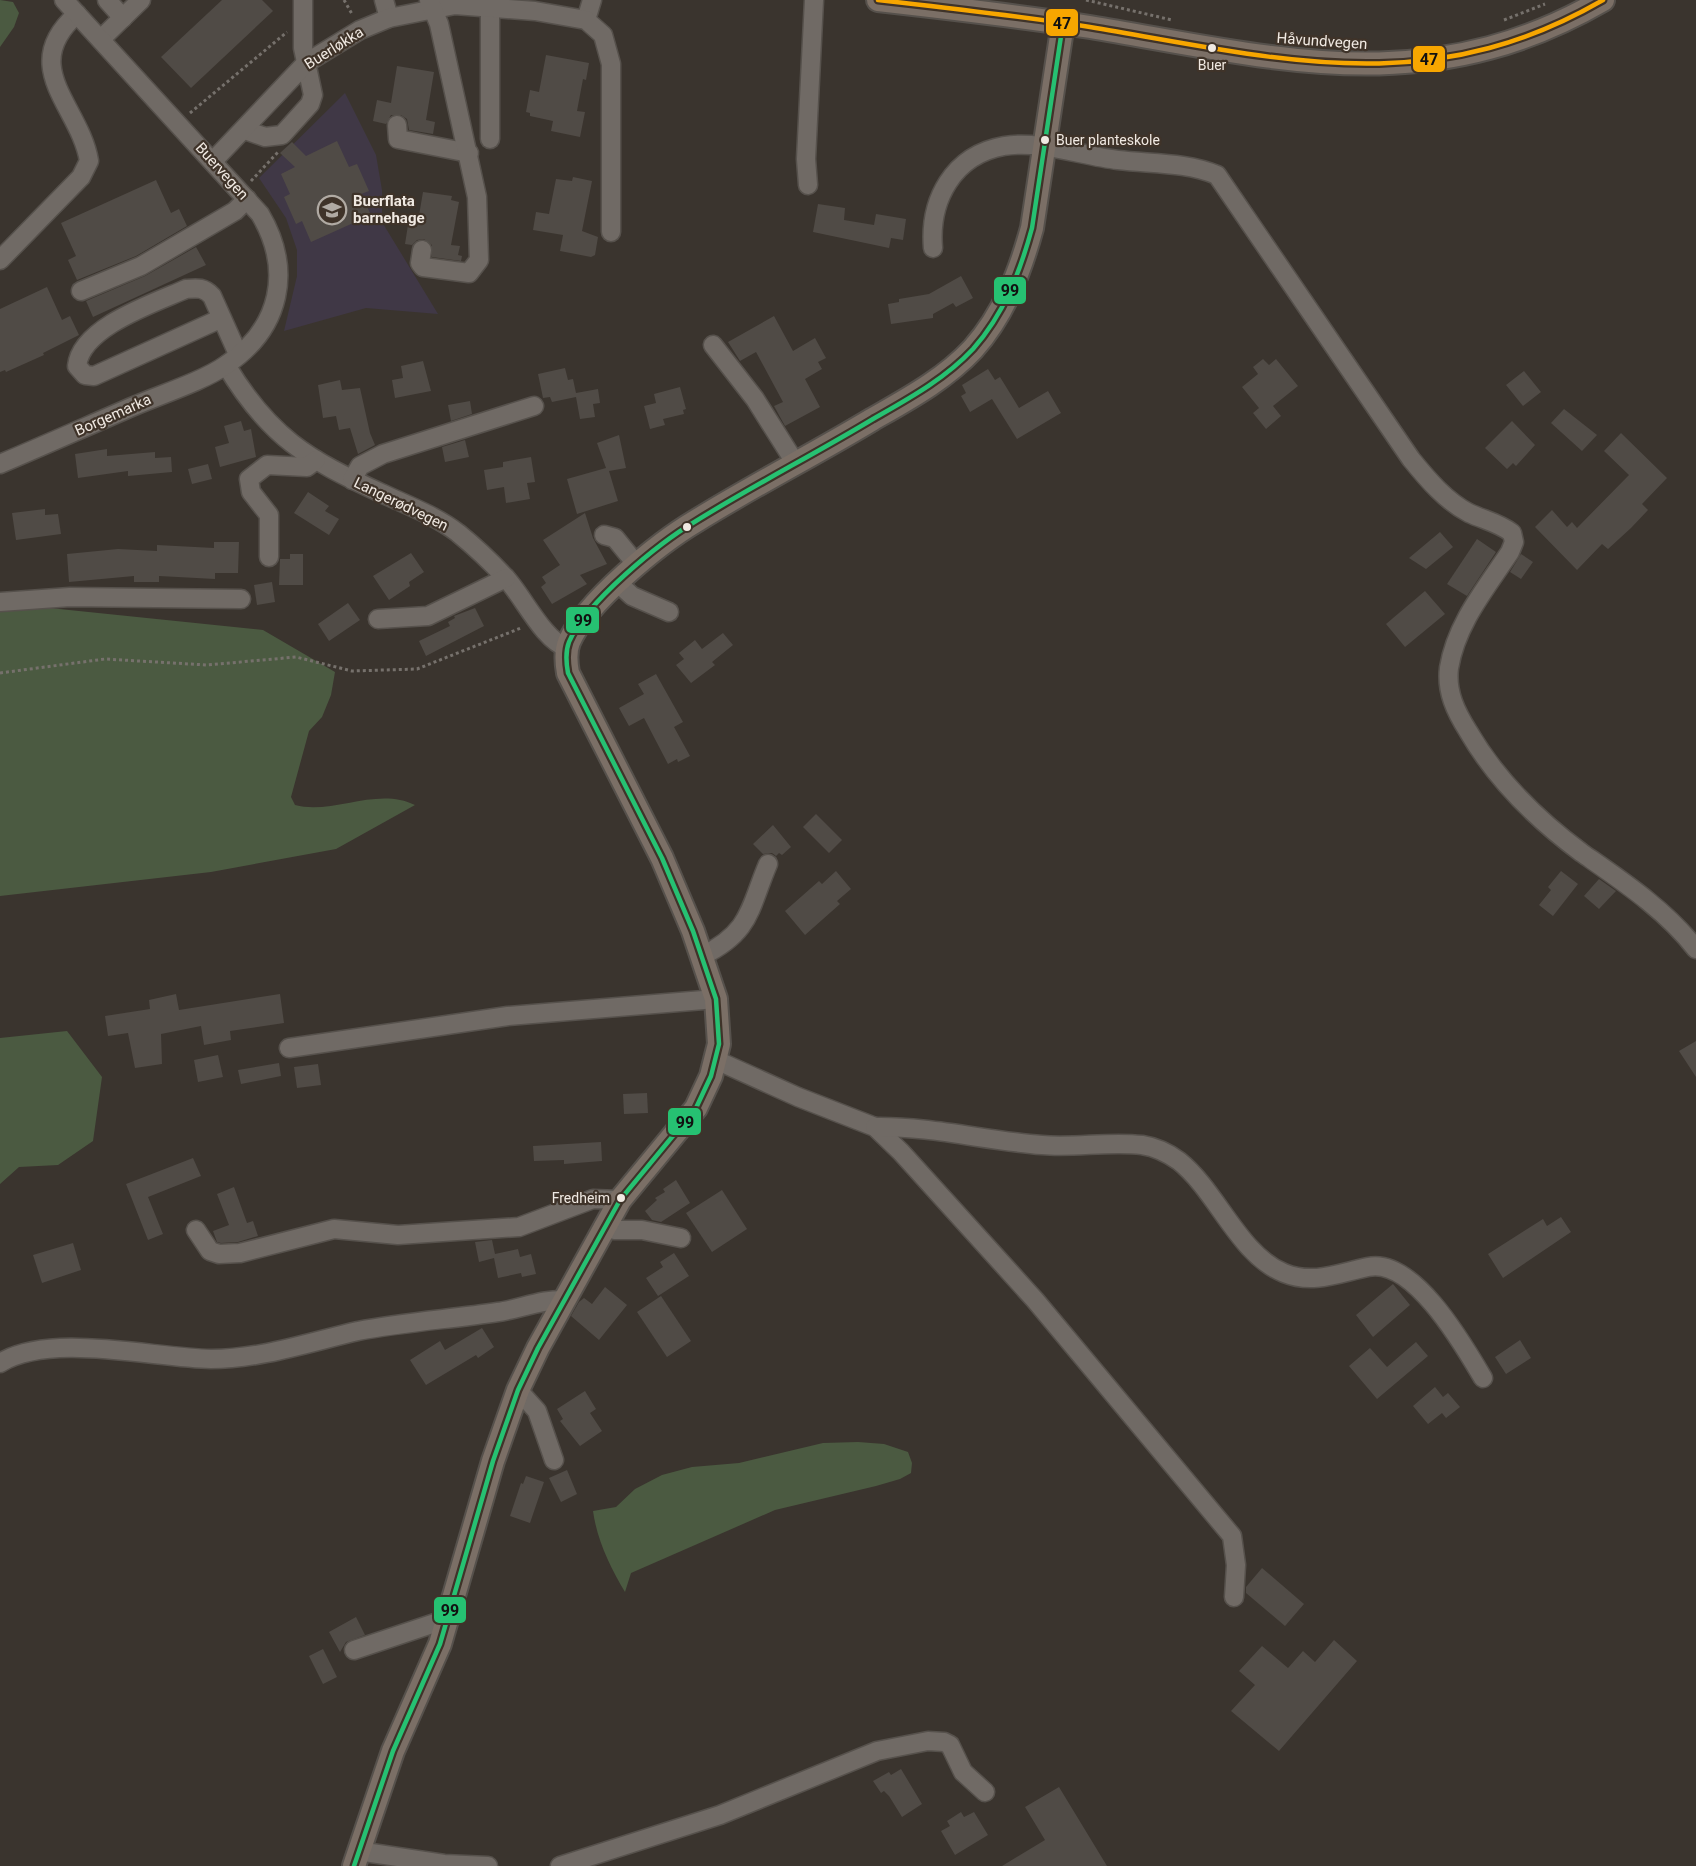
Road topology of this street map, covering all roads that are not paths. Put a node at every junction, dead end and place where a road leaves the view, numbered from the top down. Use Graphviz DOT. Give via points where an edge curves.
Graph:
graph roads {
  1 [pos="64,0"];
  2 [pos="107,0"];
  3 [pos="141,0"];
  4 [pos="384,0"];
  5 [pos="592,0"];
  6 [pos="814,0"];
  7 [pos="878,0"];
  8 [pos="1603,0"];
  9 [pos="430,4"];
  10 [pos="490,7"];
  11 [pos="304,9"];
  12 [pos="77,14"];
  13 [pos="123,18"];
  14 [pos="390,18"];
  15 [pos="586,20"];
  16 [pos="1064,23"];
  17 [pos="101,39"];
  18 [pos="306,63"];
  19 [pos="397,125"];
  20 [pos="245,130"];
  21 [pos="490,139"];
  22 [pos="1045,148"];
  23 [pos="469,153"];
  24 [pos="214,160"];
  25 [pos="808,185"];
  26 [pos="249,191"];
  27 [pos="611,232"];
  28 [pos="933,248"];
  29 [pos="422,250"];
  30 [pos="0,260"];
  31 [pos="81,291"];
  32 [pos="222,318"];
  33 [pos="713,345"];
  34 [pos="232,359"];
  35 [pos="534,406"];
  36 [pos="315,460"];
  37 [pos="0,464"];
  38 [pos="796,465"];
  39 [pos="351,480"];
  40 [pos="604,535"];
  41 [pos="269,557"];
  42 [pos="637,565"];
  43 [pos="506,578"];
  44 [pos="618,583"];
  45 [pos="241,599"];
  46 [pos="0,602"];
  47 [pos="669,612"];
  48 [pos="378,619"];
  49 [pos="567,648"];
  50 [pos="768,864"];
  51 [pos="1696,949"];
  52 [pos="702,956"];
  53 [pos="716,999"];
  54 [pos="289,1048"];
  55 [pos="716,1060"];
  56 [pos="875,1127"];
  57 [pos="620,1200"];
  58 [pos="603,1227"];
  59 [pos="196,1230"];
  60 [pos="681,1238"];
  61 [pos="565,1300"];
  62 [pos="0,1363"];
  63 [pos="1483,1377"];
  64 [pos="518,1390"];
  65 [pos="554,1460"];
  66 [pos="1234,1597"];
  67 [pos="447,1623"];
  68 [pos="354,1650"];
  69 [pos="985,1792"];
  70 [pos="356,1858"];
  71 [pos="488,1866"];
  72 [pos="560,1866"];
  1 -- 12 [label="street, Buervegen"];
  2 -- 13 [label="street"];
  3 -- 13 [label="street"];
  4 -- 14 [label="street"];
  5 -- 15 [label="street"];
  6 -- 25 [label="street"];
  7 -- 16 [label="main road, Håvundvegen"];
  8 -- 16 [label="main road, Håvundvegen" via="1537,31 1479,51 1382,65 1273,57"];
  9 -- 10 [label="street, Buerløkka"];
  9 -- 14 [label="street, Buerløkka"];
  9 -- 23 [label="street"];
  10 -- 15 [label="street, Buerløkka"];
  10 -- 21 [label="street"];
  11 -- 18 [label="street"];
  12 -- 17 [label="street, Buervegen"];
  12 -- 30 [label="street" via="57,36 51,66 55,84 90,161 81,177"];
  13 -- 17 [label="street"];
  14 -- 18 [label="street, Buerløkka" via="360,30"];
  15 -- 27 [label="street" via="603,35 611,64"];
  16 -- 22 [label="main road"];
  17 -- 24 [label="street, Buervegen"];
  18 -- 20 [label="street, Buerløkka"];
  18 -- 20 [label="street" via="313,95 282,135 265,137"];
  19 -- 23 [label="street" via="398,139"];
  20 -- 24 [label="street, Buerløkka"];
  22 -- 28 [label="street" via="1004,147 976,157 959,170 941,193 934,211"];
  22 -- 38 [label="main road" via="1024,259 989,329 973,349 932,384"];
  22 -- 51 [label="street" via="1116,160 1199,167 1217,175 1411,459 1435,488 1468,513 1512,533 1510,552 1465,619 1452,651 1450,695 1459,717 1482,756 1520,801 1581,852 1630,886"];
  23 -- 29 [label="street" via="479,215 476,267 465,273 423,267"];
  24 -- 26 [label="street, Buervegen"];
  26 -- 31 [label="street" via="235,211 141,266"];
  26 -- 34 [label="street, Buervegen" via="272,233 279,283 264,327"];
  32 -- 32 [label="street, Langerødvegen" via="206,290 186,289 104,327 78,355 77,366 85,375 94,376"];
  32 -- 34 [label="street, Langerødvegen"];
  33 -- 38 [label="street" via="755,399"];
  34 -- 36 [label="street, Langerødvegen" via="254,409 286,441"];
  34 -- 37 [label="street, Borgemarka"];
  35 -- 39 [label="street" via="383,454 360,466"];
  36 -- 39 [label="street, Langerødvegen"];
  36 -- 41 [label="street" via="307,467 267,465 249,479 251,492 269,515"];
  38 -- 42 [label="main road" via="695,521"];
  39 -- 43 [label="street, Langerødvegen" via="457,532"];
  40 -- 42 [label="street" via="615,538"];
  42 -- 44 [label="main road"];
  43 -- 48 [label="street" via="428,616"];
  43 -- 49 [label="street, Langerødvegen" via="552,640"];
  44 -- 47 [label="street" via="632,597"];
  44 -- 49 [label="main road" via="576,629"];
  45 -- 46 [label="street" via="70,597"];
  49 -- 52 [label="main road" via="568,673 662,858"];
  50 -- 52 [label="street" via="745,922 729,941"];
  52 -- 53 [label="main road"];
  53 -- 54 [label="street" via="508,1016"];
  53 -- 55 [label="main road" via="720,1032"];
  55 -- 56 [label="street"];
  55 -- 57 [label="main road" via="696,1108"];
  56 -- 63 [label="street" via="1041,1145 1128,1144 1157,1149 1188,1169 1248,1245 1282,1273 1312,1279 1370,1266 1389,1267 1402,1274 1432,1305"];
  56 -- 66 [label="street" via="1035,1300 1232,1536 1236,1565"];
  57 -- 58 [label="main road"];
  57 -- 59 [label="street" via="592,1199 519,1227 398,1235 334,1229 240,1253 210,1251"];
  58 -- 60 [label="street"];
  58 -- 61 [label="main road"];
  61 -- 62 [label="street" via="360,1331 244,1356 211,1359 74,1348 32,1353"];
  61 -- 64 [label="main road"];
  64 -- 65 [label="street" via="537,1411"];
  64 -- 67 [label="main road" via="493,1461"];
  67 -- 68 [label="street" via="435,1623"];
  67 -- 70 [label="main road" via="422,1690 393,1751"];
  69 -- 72 [label="street" via="963,1772 950,1745 928,1742 877,1751 720,1815"];
  70 -- 71 [label="street"];
}
